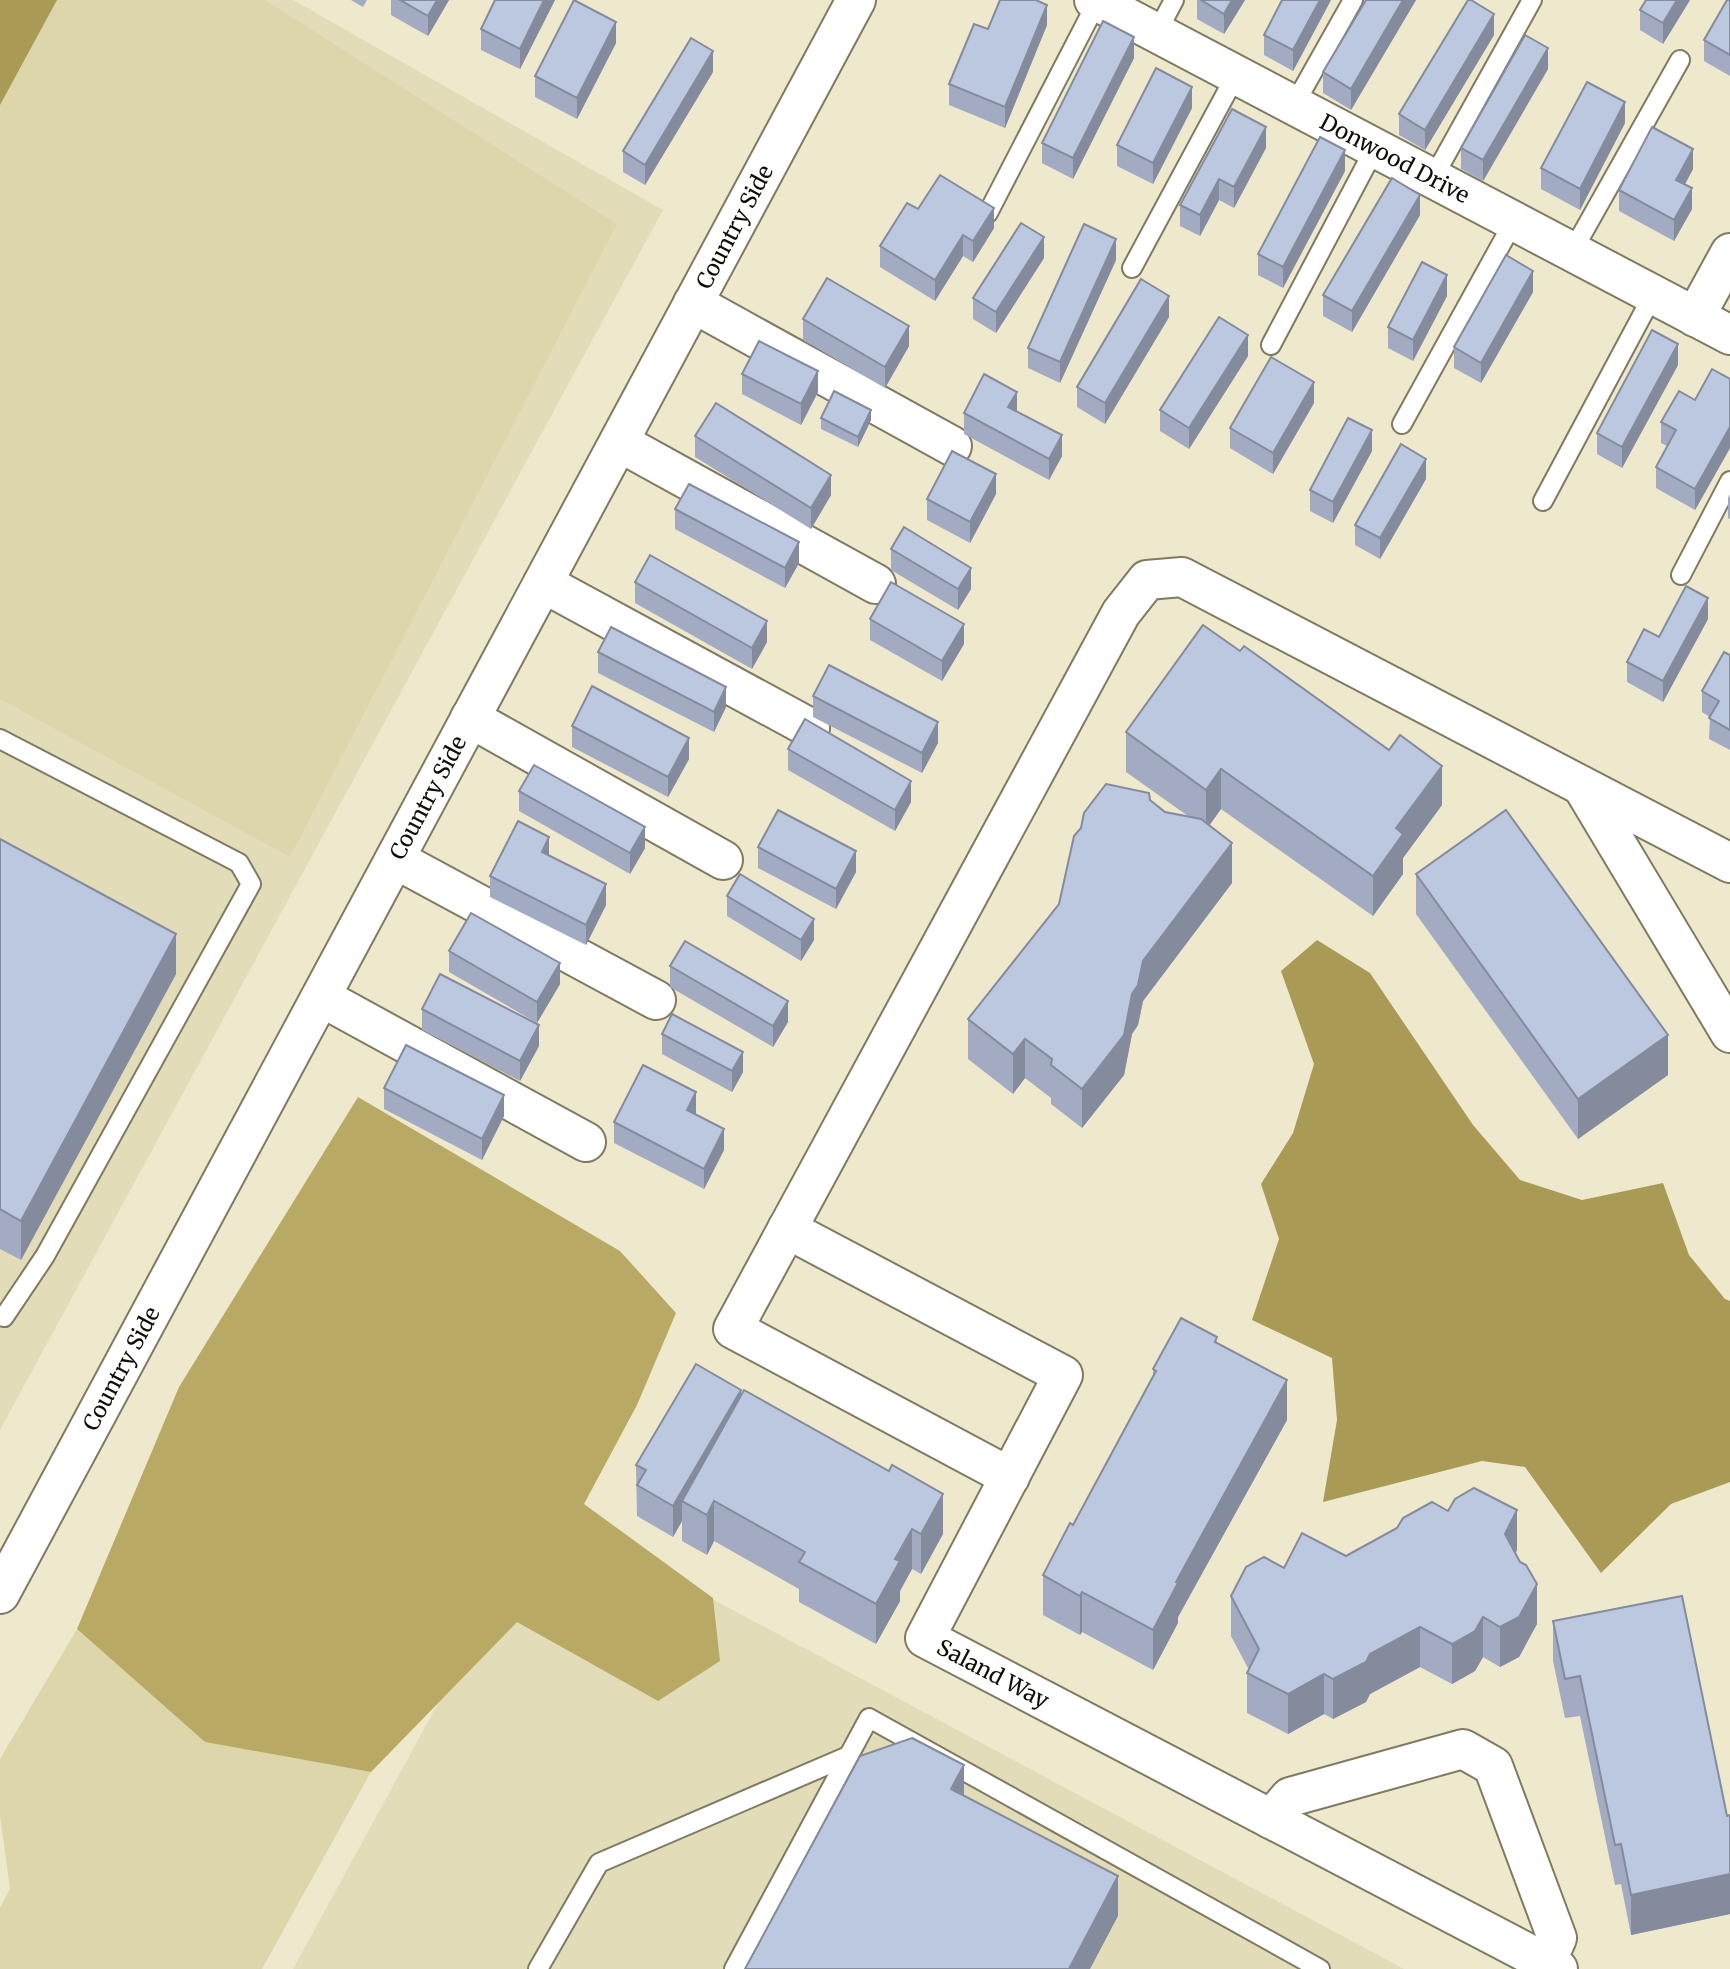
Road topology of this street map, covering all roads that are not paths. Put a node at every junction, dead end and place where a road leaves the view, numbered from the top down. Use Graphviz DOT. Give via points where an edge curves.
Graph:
graph roads {
  1 [pos="856,0"];
  2 [pos="1353,0"];
  3 [pos="1532,0"];
  4 [pos="1096,1"];
  5 [pos="1165,16"];
  6 [pos="1680,60"];
  7 [pos="1236,75"];
  8 [pos="1294,105"];
  9 [pos="1375,148"];
  10 [pos="1433,178"];
  11 [pos="988,213"];
  12 [pos="1514,221"];
  13 [pos="1572,252"];
  14 [pos="1730,253"];
  15 [pos="1132,268"];
  16 [pos="1653,295"];
  17 [pos="693,303"];
  18 [pos="1695,317"];
  19 [pos="1730,335"];
  20 [pos="1271,345"];
  21 [pos="1402,424"];
  22 [pos="619,442"];
  23 [pos="952,446"];
  24 [pos="1730,481"];
  25 [pos="1543,501"];
  26 [pos="1681,575"];
  27 [pos="543,583"];
  28 [pos="876,584"];
  29 [pos="470,718"];
  30 [pos="810,728"];
  31 [pos="0,739"];
  32 [pos="1582,786"];
  33 [pos="395,859"];
  34 [pos="723,860"];
  35 [pos="1730,863"];
  36 [pos="321,997"];
  37 [pos="656,1000"];
  38 [pos="1730,1033"];
  39 [pos="586,1142"];
  40 [pos="787,1229"];
  41 [pos="0,1316"];
  42 [pos="1010,1477"];
  43 [pos="0,1594"];
  44 [pos="848,1756"];
  45 [pos="1271,1819"];
  46 [pos="1552,1966"];
  47 [pos="538,1969"];
  48 [pos="734,1969"];
  49 [pos="1320,1969"];
  1 -- 17 [label="street, Country Side"];
  2 -- 8 [label="lane"];
  3 -- 10 [label="lane"];
  4 -- 5 [label="street, Donwood Drive"];
  4 -- 11 [label="lane"];
  5 -- 7 [label="street, Donwood Drive"];
  6 -- 13 [label="lane"];
  7 -- 8 [label="street, Donwood Drive"];
  7 -- 15 [label="lane"];
  8 -- 9 [label="street, Donwood Drive"];
  9 -- 10 [label="street, Donwood Drive"];
  9 -- 20 [label="lane"];
  10 -- 12 [label="street, Donwood Drive"];
  12 -- 13 [label="street, Donwood Drive"];
  12 -- 21 [label="lane"];
  13 -- 16 [label="street, Donwood Drive"];
  14 -- 18 [label="street"];
  16 -- 18 [label="street, Donwood Drive"];
  16 -- 25 [label="lane"];
  17 -- 22 [label="street, Country Side"];
  17 -- 23 [label="street"];
  18 -- 19 [label="street, Donwood Drive"];
  22 -- 27 [label="street, Country Side"];
  22 -- 28 [label="street"];
  24 -- 26 [label="lane"];
  27 -- 29 [label="street, Country Side"];
  27 -- 30 [label="street"];
  29 -- 33 [label="street, Country Side"];
  29 -- 34 [label="street"];
  31 -- 41 [label="lane" via="239,863 251,884 45,1256"];
  32 -- 35 [label="street"];
  32 -- 38 [label="street"];
  32 -- 40 [label="street" via="1182,577 1147,580 1121,613"];
  33 -- 36 [label="street, Country Side"];
  33 -- 37 [label="street"];
  36 -- 39 [label="street"];
  36 -- 43 [label="street, Country Side"];
  40 -- 42 [label="street, Saland Way" via="1063,1375"];
  40 -- 42 [label="street" via="733,1329"];
  42 -- 45 [label="street, Saland Way" via="925,1638"];
  44 -- 47 [label="lane" via="599,1863"];
  44 -- 48 [label="lane"];
  44 -- 49 [label="lane" via="869,1718"];
  45 -- 46 [label="street, Saland Way"];
  45 -- 46 [label="street" via="1290,1797 1463,1749 1493,1766 1557,1938"];
}
